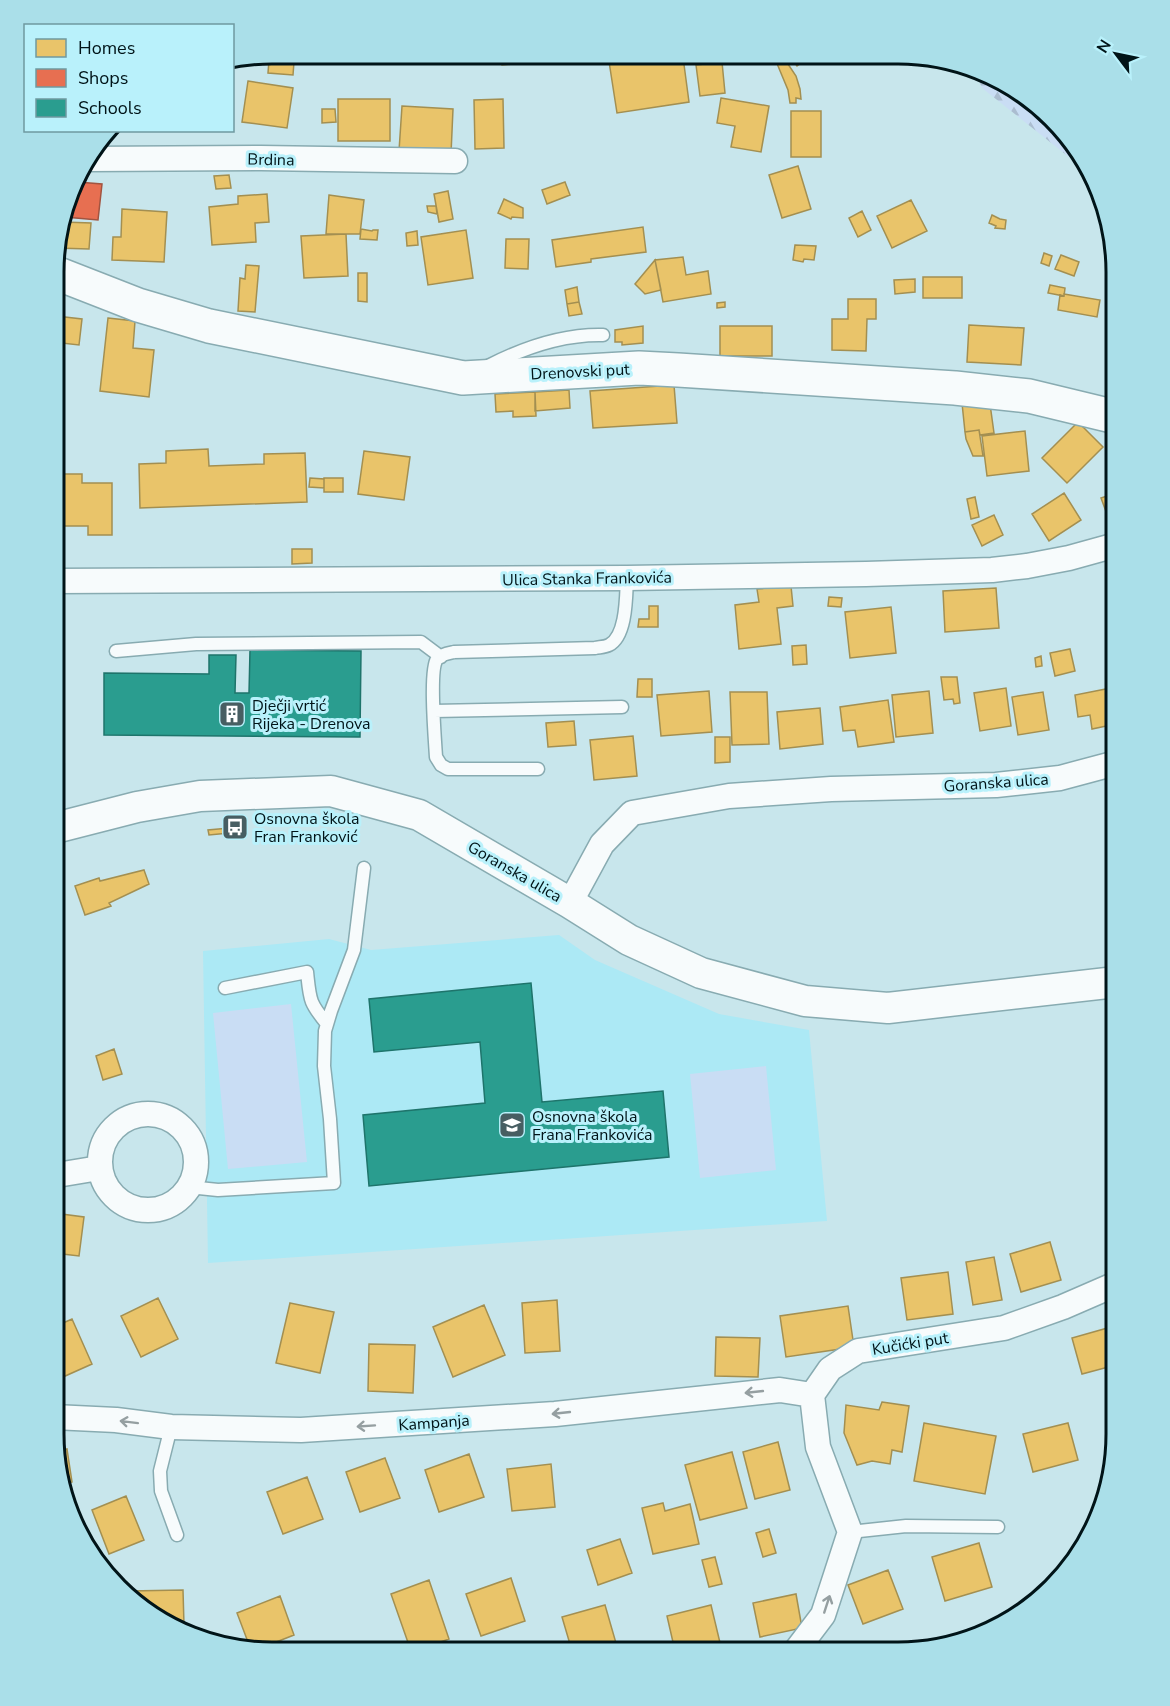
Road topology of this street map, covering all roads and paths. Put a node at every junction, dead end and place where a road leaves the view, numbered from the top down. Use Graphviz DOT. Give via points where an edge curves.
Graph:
graph roads {
  1 [pos="99,159"];
  2 [pos="455,161"];
  3 [pos="64,276"];
  4 [pos="603,335"];
  5 [pos="469,377"];
  6 [pos="1106,415"];
  7 [pos="1106,548"];
  8 [pos="627,578"];
  9 [pos="64,581"];
  10 [pos="116,651"];
  11 [pos="441,657"];
  12 [pos="622,707"];
  13 [pos="434,711"];
  14 [pos="1106,766"];
  15 [pos="538,769"];
  16 [pos="64,826"];
  17 [pos="364,868"];
  18 [pos="570,903"];
  19 [pos="1105,983"];
  20 [pos="225,987"];
  21 [pos="327,1024"];
  22 [pos="99,1168"];
  23 [pos="64,1174"];
  24 [pos="189,1187"];
  25 [pos="1105,1289"];
  26 [pos="812,1395"];
  27 [pos="64,1417"];
  28 [pos="171,1427"];
  29 [pos="998,1527"];
  30 [pos="850,1532"];
  31 [pos="177,1535"];
  32 [pos="803,1642"];
  1 -- 2 [label="street, Brdina"];
  3 -- 5 [label="main road, Drenovski put" via="138,305 210,326"];
  4 -- 5 [label="lane" via="557,339 506,357"];
  5 -- 6 [label="main road, Drenovski put" via="639,368 678,370 955,388 1029,396"];
  7 -- 8 [label="street, Ulica Stanka Frankovića" via="992,570"];
  8 -- 9 [label="street, Ulica Stanka Frankovića"];
  8 -- 11 [label="lane" via="623,624 610,645 454,652"];
  10 -- 11 [label="lane" via="196,644 421,642"];
  11 -- 13 [label="lane" via="436,660 433,674"];
  12 -- 13 [label="lane"];
  13 -- 15 [label="lane" via="435,757 448,769"];
  14 -- 18 [label="street, Goranska ulica" via="1060,777 996,785 729,796 632,813 602,844"];
  16 -- 18 [label="street, Goranska ulica" via="200,796 331,791 419,815"];
  17 -- 21 [label="lane" via="354,950"];
  18 -- 19 [label="street" via="629,940 701,973 806,1001 888,1008"];
  20 -- 21 [label="lane" via="308,972 311,1001"];
  21 -- 24 [label="lane" via="324,1066 334,1183 218,1190"];
  22 -- 23 [label="street"];
  22 -- 24 [label="street" via="104,1184 119,1201 137,1209 166,1206"];
  22 -- 24 [label="street" via="108,1134 121,1121 144,1113 159,1114 175,1121 194,1147 196,1164"];
  25 -- 26 [label="street, Kučićki put" via="1004,1328 858,1351 830,1369"];
  26 -- 28 [label="street, Kampanja, one-way" via="780,1390 555,1414 301,1430"];
  26 -- 30 [label="street" via="818,1447"];
  28 -- 27 [label="street, Kampanja, one-way"];
  28 -- 31 [label="lane" via="160,1471 160,1491"];
  29 -- 30 [label="lane" via="906,1526"];
  32 -- 30 [label="street, one-way" via="823,1615"];
}
